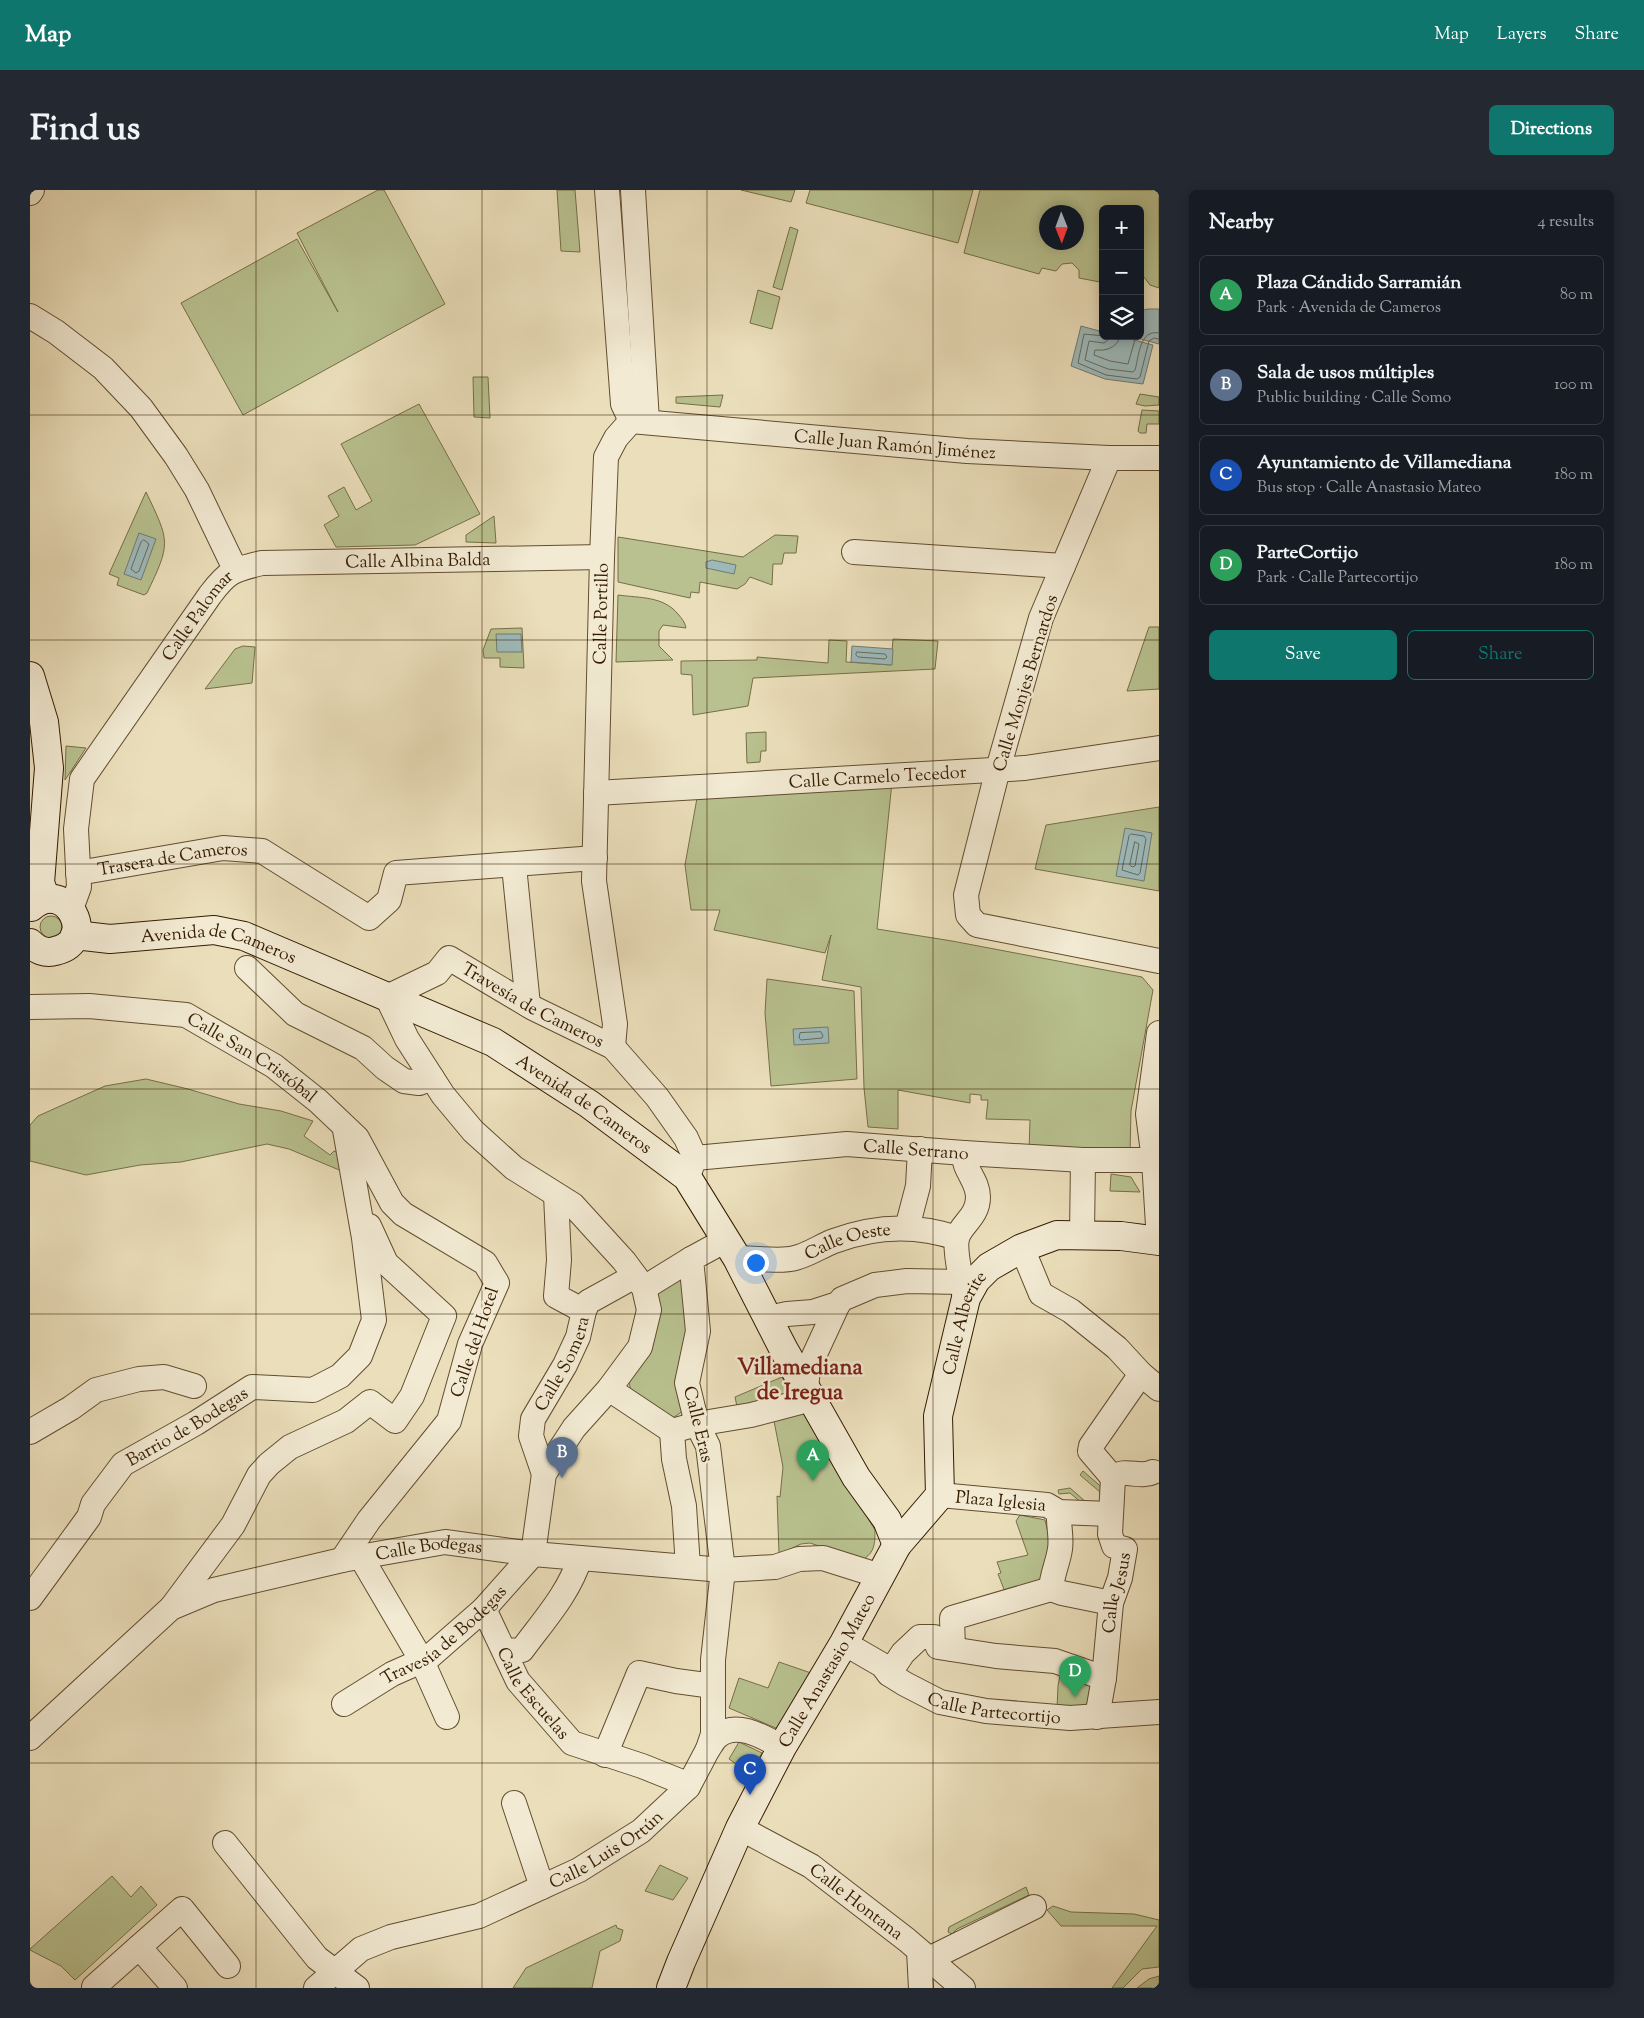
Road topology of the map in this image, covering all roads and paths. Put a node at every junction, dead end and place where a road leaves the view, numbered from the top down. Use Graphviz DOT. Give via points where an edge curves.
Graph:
graph roads {
  1 [pos="32,190"];
  2 [pos="607,190"];
  3 [pos="633,190"];
  4 [pos="30,193"];
  5 [pos="30,316"];
  6 [pos="639,421"];
  7 [pos="1109,458"];
  8 [pos="1159,458"];
  9 [pos="854,552"];
  10 [pos="602,557"];
  11 [pos="1063,566"];
  12 [pos="235,570"];
  13 [pos="30,676"];
  14 [pos="1159,748"];
  15 [pos="998,769"];
  16 [pos="596,794"];
  17 [pos="595,858"];
  18 [pos="514,866"];
  19 [pos="78,873"];
  20 [pos="38,903"];
  21 [pos="73,922"];
  22 [pos="31,945"];
  23 [pos="1159,962"];
  24 [pos="247,968"];
  25 [pos="387,997"];
  26 [pos="528,1005"];
  27 [pos="30,1006"];
  28 [pos="1159,1033"];
  29 [pos="613,1047"];
  30 [pos="438,1073"];
  31 [pos="344,1126"];
  32 [pos="920,1148"];
  33 [pos="964,1153"];
  34 [pos="1083,1160"];
  35 [pos="1154,1160"];
  36 [pos="691,1168"];
  37 [pos="556,1195"];
  38 [pos="357,1198"];
  39 [pos="907,1228"];
  40 [pos="1082,1234"];
  41 [pos="957,1238"];
  42 [pos="1159,1241"];
  43 [pos="1022,1248"];
  44 [pos="731,1249"];
  45 [pos="691,1259"];
  46 [pos="640,1282"];
  47 [pos="964,1290"];
  48 [pos="838,1304"];
  49 [pos="584,1311"];
  50 [pos="768,1318"];
  51 [pos="1141,1374"];
  52 [pos="194,1386"];
  53 [pos="609,1389"];
  54 [pos="1159,1389"];
  55 [pos="809,1394"];
  56 [pos="697,1424"];
  57 [pos="672,1431"];
  58 [pos="30,1432"];
  59 [pos="1157,1471"];
  60 [pos="544,1474"];
  61 [pos="1113,1478"];
  62 [pos="940,1495"];
  63 [pos="1059,1512"];
  64 [pos="1110,1514"];
  65 [pos="898,1544"];
  66 [pos="534,1554"];
  67 [pos="351,1558"];
  68 [pos="580,1558"];
  69 [pos="688,1567"];
  70 [pos="724,1570"];
  71 [pos="880,1576"];
  72 [pos="1051,1589"];
  73 [pos="30,1598"];
  74 [pos="1111,1603"];
  75 [pos="171,1608"];
  76 [pos="484,1609"];
  77 [pos="844,1643"];
  78 [pos="953,1649"];
  79 [pos="505,1651"];
  80 [pos="422,1661"];
  81 [pos="889,1674"];
  82 [pos="1104,1678"];
  83 [pos="713,1686"];
  84 [pos="344,1704"];
  85 [pos="1159,1712"];
  86 [pos="1097,1716"];
  87 [pos="447,1717"];
  88 [pos="30,1738"];
  89 [pos="782,1747"];
  90 [pos="708,1749"];
  91 [pos="605,1755"];
  92 [pos="688,1787"];
  93 [pos="514,1803"];
  94 [pos="740,1828"];
  95 [pos="225,1843"];
  96 [pos="542,1887"];
  97 [pos="1034,1907"];
  98 [pos="138,1947"];
  99 [pos="924,1955"];
  100 [pos="228,1966"];
  101 [pos="334,1972"];
  102 [pos="94,1987"];
  103 [pos="175,1988"];
  104 [pos="316,1988"];
  105 [pos="357,1988"];
  106 [pos="671,1988"];
  107 [pos="921,1988"];
  108 [pos="963,1988"];
  1 -- 4 [label="street"];
  2 -- 6 [label="street" via="623,404"];
  3 -- 6 [label="street"];
  5 -- 12 [label="street, Calle Palomar" via="103,368 141,408 197,490"];
  6 -- 7 [label="street, Calle Juan Ramón Jiménez" via="967,451"];
  6 -- 10 [label="street, Calle Portillo" via="616,438 606,457"];
  7 -- 8 [label="street, Calle Juan Ramón Jiménez"];
  7 -- 11 [label="street, Calle Monjes Bernardos"];
  9 -- 11 [label="street"];
  10 -- 12 [label="street, Calle Albina Balda" via="262,564"];
  10 -- 16 [label="street, Calle Portillo"];
  11 -- 15 [label="street, Calle Monjes Bernardos" via="1041,618"];
  12 -- 19 [label="street, Calle Palomar" via="220,581 82,779 76,829"];
  13 -- 20 [label="main road" via="44,722 49,768"];
  14 -- 15 [label="street, Calle Carmelo Tecedor"];
  15 -- 16 [label="street, Calle Carmelo Tecedor"];
  15 -- 23 [label="street, Calle Monjes Bernardos" via="966,895 968,915 977,925"];
  16 -- 17 [label="street, Calle Portillo"];
  17 -- 18 [label="street"];
  17 -- 29 [label="street, Calle Portillo" via="594,881 615,1024"];
  18 -- 19 [label="street, Trasera de Cameros" via="396,873 389,900 369,918 262,851 223,848"];
  18 -- 26 [label="street"];
  19 -- 21 [label="street, Calle Palomar"];
  20 -- 21 [label="main road, Avenida de Cameros" via="60,901"];
  21 -- 22 [label="main road" via="65,947 51,952"];
  21 -- 25 [label="main road, Avenida de Cameros" via="110,939 214,930 244,936"];
  24 -- 30 [label="street" via="295,1014 362,1048 404,1081 419,1083"];
  25 -- 26 [label="street, Travesía de Cameros" via="437,973 449,958"];
  25 -- 30 [label="street" via="404,1033 422,1046"];
  25 -- 36 [label="main road, Avenida de Cameros" via="493,1042"];
  26 -- 29 [label="street, Travesía de Cameros"];
  27 -- 31 [label="street, Calle San Cristóbal" via="90,1006 186,1014 274,1066"];
  28 -- 35 [label="street" via="1148,1114"];
  29 -- 36 [label="street, Travesía de Cameros" via="657,1097 686,1138"];
  30 -- 37 [label="street" via="443,1094 473,1130 514,1168"];
  31 -- 38 [label="street, Barrio de Bodegas"];
  31 -- 67 [label="street, Calle del Hotel" via="357,1138 392,1203 403,1214 485,1263 497,1283 470,1344 449,1421 369,1520"];
  32 -- 33 [label="street, Calle Serrano"];
  32 -- 36 [label="street, Calle Serrano" via="848,1144"];
  32 -- 39 [label="street" via="918,1186"];
  33 -- 34 [label="street, Calle Serrano"];
  33 -- 41 [label="street" via="963,1162 977,1186 978,1198 975,1213"];
  34 -- 35 [label="street, Calle Serrano"];
  34 -- 40 [label="street"];
  35 -- 42 [label="street"];
  36 -- 44 [label="main road, Avenida de Cameros"];
  37 -- 46 [label="street" via="573,1206"];
  37 -- 49 [label="street" via="559,1260 556,1296"];
  38 -- 73 [label="street, Barrio de Bodegas" via="374,1320 360,1356 340,1376 313,1390 252,1387 123,1464"];
  38 -- 75 [label="street, Barrio de Bodegas" via="386,1263 444,1316 412,1396 395,1421 370,1402 346,1421 290,1448 269,1464 259,1475 233,1526"];
  39 -- 41 [label="street, Calle Oeste" via="936,1231"];
  39 -- 44 [label="street, Calle Oeste" via="866,1231 794,1259"];
  40 -- 42 [label="main road, Calle Alberite"];
  40 -- 43 [label="main road, Calle Alberite" via="1057,1236"];
  41 -- 47 [label="street"];
  43 -- 47 [label="main road, Calle Alberite" via="989,1267"];
  43 -- 51 [label="street" via="1041,1294 1071,1311 1117,1348"];
  44 -- 45 [label="street"];
  44 -- 50 [label="main road, Avenida de Cameros"];
  45 -- 46 [label="street, Calle Somera"];
  45 -- 56 [label="street, Calle Eras" via="698,1331 687,1382"];
  46 -- 49 [label="street, Calle Somera" via="588,1302"];
  46 -- 53 [label="street" via="649,1310 640,1348"];
  47 -- 48 [label="street" via="907,1281 875,1285 842,1299"];
  47 -- 62 [label="main road, Calle Alberite" via="938,1416"];
  48 -- 50 [label="street" via="813,1312"];
  48 -- 55 [label="street" via="808,1369"];
  49 -- 60 [label="street, Calle Somera" via="578,1338 533,1419 532,1436"];
  50 -- 55 [label="main road, Avenida de Cameros"];
  51 -- 54 [label="street"];
  51 -- 61 [label="street" via="1091,1446 1090,1452"];
  52 -- 58 [label="street" via="164,1377 139,1379 96,1390"];
  53 -- 57 [label="street"];
  53 -- 60 [label="street" via="574,1428"];
  55 -- 56 [label="street" via="751,1415"];
  55 -- 65 [label="main road, Avenida de Cameros" via="856,1477 887,1520"];
  56 -- 57 [label="street"];
  56 -- 70 [label="street, Calle Eras" via="708,1446"];
  57 -- 69 [label="street" via="684,1506"];
  59 -- 61 [label="street" via="1148,1475 1124,1472"];
  60 -- 66 [label="street"];
  61 -- 64 [label="street, Calle Jesus"];
  62 -- 63 [label="street, Plaza Iglesia" via="1047,1505"];
  62 -- 65 [label="main road"];
  63 -- 64 [label="street, Plaza Iglesia"];
  63 -- 72 [label="street, Plaza Iglesia" via="1060,1548"];
  64 -- 74 [label="street, Calle Jesus" via="1114,1546 1125,1549"];
  65 -- 71 [label="main road, Calle Anastasio Mateo"];
  66 -- 67 [label="street, Calle Bodegas" via="445,1542"];
  66 -- 68 [label="street, Calle Bodegas"];
  66 -- 76 [label="street, Travesía de Bodegas"];
  67 -- 75 [label="street, Calle Bodegas" via="214,1590"];
  67 -- 80 [label="street"];
  68 -- 69 [label="street, Calle Bodegas"];
  68 -- 79 [label="street" via="568,1588 522,1650"];
  69 -- 70 [label="street, Calle Bodegas"];
  70 -- 71 [label="street, Calle Bodegas" via="775,1567 799,1559 823,1558"];
  70 -- 83 [label="street, Calle Luis Ortún"];
  71 -- 77 [label="main road, Calle Anastasio Mateo"];
  72 -- 74 [label="street"];
  72 -- 78 [label="street" via="952,1618"];
  74 -- 82 [label="street, Calle Jesus"];
  75 -- 88 [label="street, Calle Bodegas"];
  76 -- 79 [label="street, Calle Escuelas"];
  76 -- 80 [label="street, Travesía de Bodegas"];
  77 -- 81 [label="street, Calle Partecortijo" via="882,1665"];
  77 -- 89 [label="main road, Calle Anastasio Mateo"];
  78 -- 81 [label="street" via="938,1647 934,1637 920,1637 902,1653"];
  78 -- 82 [label="street" via="1055,1660"];
  79 -- 91 [label="street, Calle Escuelas" via="518,1681 572,1743"];
  80 -- 84 [label="street, Travesía de Bodegas" via="392,1674"];
  80 -- 87 [label="street"];
  81 -- 86 [label="street, Calle Partecortijo" via="940,1702 986,1711 1070,1718"];
  82 -- 86 [label="street, Calle Jesus"];
  83 -- 90 [label="street, Calle Luis Ortún" via="713,1734"];
  83 -- 91 [label="street" via="639,1673"];
  85 -- 86 [label="street, Calle Partecortijo"];
  89 -- 90 [label="street" via="757,1734 735,1729 719,1735"];
  89 -- 94 [label="main road, Calle Anastasio Mateo"];
  90 -- 92 [label="street, Calle Luis Ortún"];
  91 -- 92 [label="street, Calle Escuelas" via="642,1766"];
  92 -- 96 [label="street, Calle Luis Ortún" via="640,1831 579,1870"];
  93 -- 96 [label="street"];
  94 -- 99 [label="street, Calle Hontana" via="810,1866"];
  94 -- 106 [label="main road, Calle Anastasio Mateo"];
  95 -- 101 [label="street" via="317,1958"];
  96 -- 101 [label="street, Calle Luis Ortún" via="479,1916 391,1937 368,1946"];
  97 -- 99 [label="street"];
  98 -- 100 [label="street" via="182,1909"];
  98 -- 102 [label="street"];
  98 -- 103 [label="street"];
  99 -- 107 [label="street"];
  99 -- 108 [label="street, Calle Hontana"];
  101 -- 104 [label="street, Calle Luis Ortún"];
  101 -- 105 [label="street"];
}
